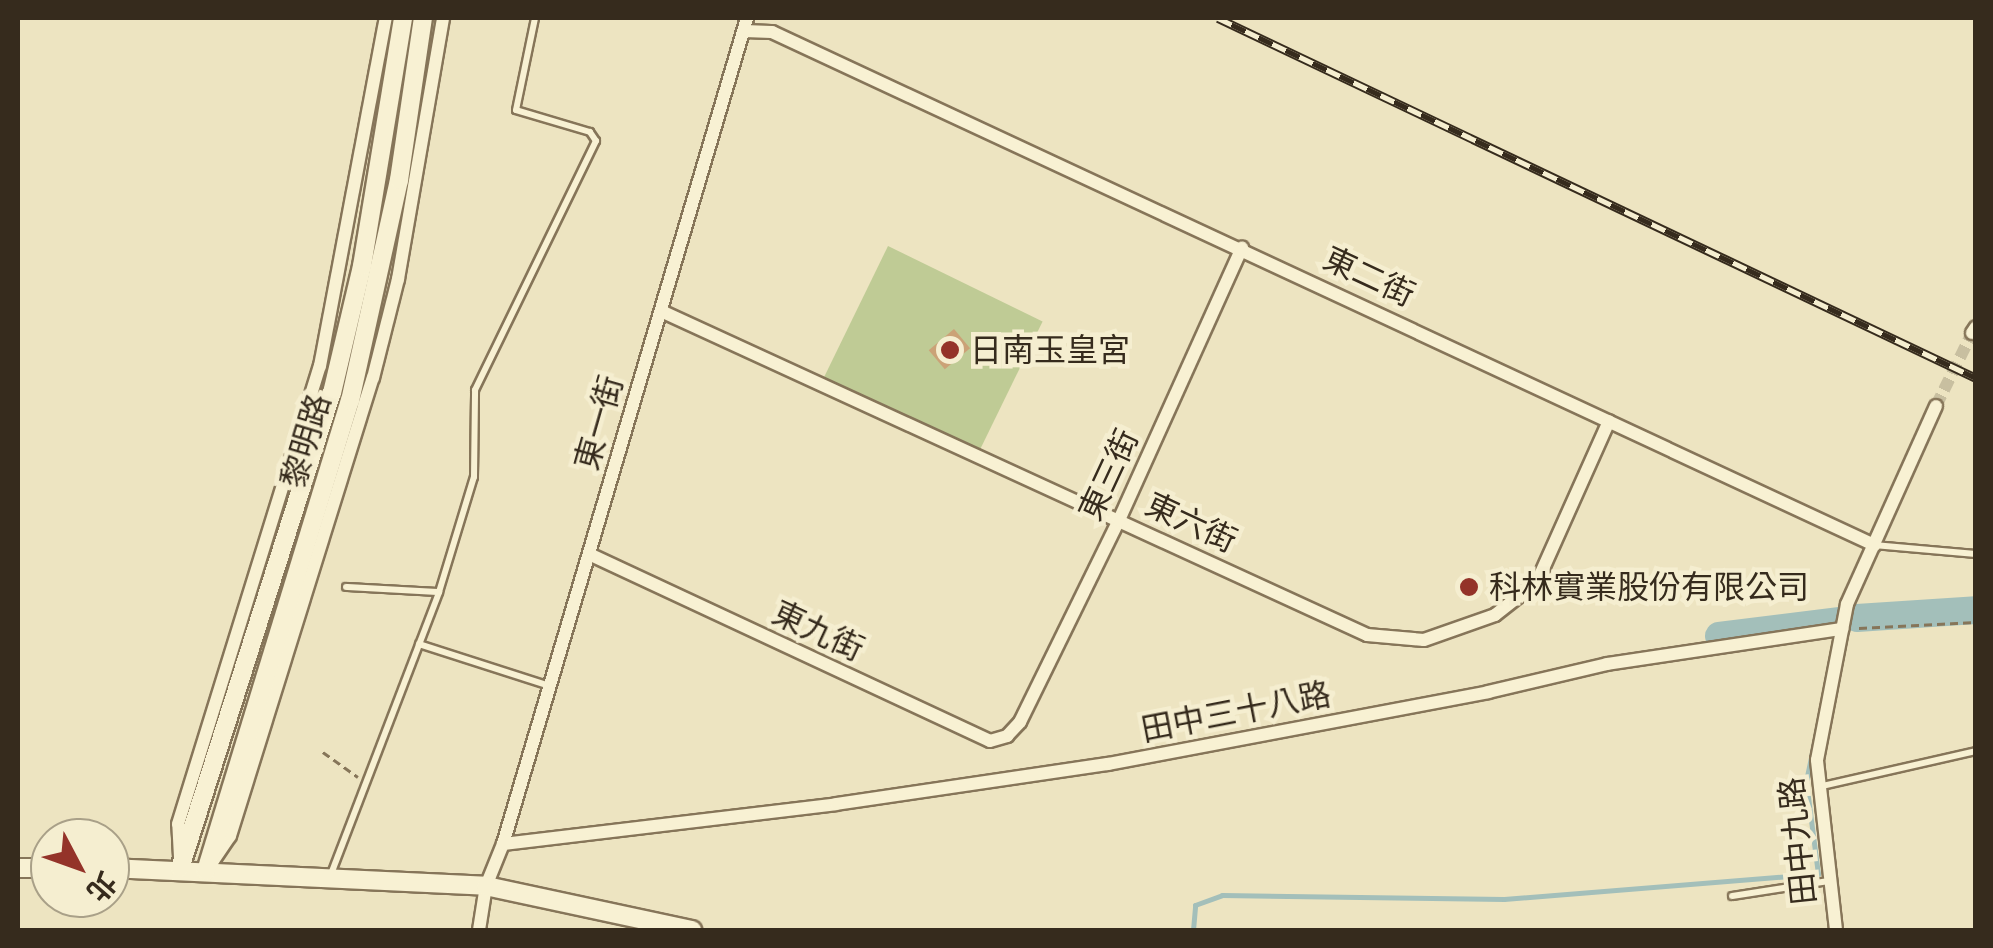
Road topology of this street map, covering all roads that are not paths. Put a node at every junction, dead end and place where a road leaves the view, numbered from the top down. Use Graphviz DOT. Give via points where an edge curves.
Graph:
graph roads {
  1 [pos="386,18"];
  2 [pos="404,18"];
  3 [pos="423,18"];
  4 [pos="443,18"];
  5 [pos="535,18"];
  6 [pos="745,24"];
  7 [pos="383,152"];
  8 [pos="407,180"];
  9 [pos="349,228"];
  10 [pos="1242,248"];
  11 [pos="661,312"];
  12 [pos="1936,406"];
  13 [pos="1609,421"];
  14 [pos="280,500"];
  15 [pos="1119,520"];
  16 [pos="308,538"];
  17 [pos="1874,545"];
  18 [pos="590,554"];
  19 [pos="1976,554"];
  20 [pos="275,571"];
  21 [pos="312,577"];
  22 [pos="346,587"];
  23 [pos="439,592"];
  24 [pos="1842,628"];
  25 [pos="419,644"];
  26 [pos="550,686"];
  27 [pos="1020,722"];
  28 [pos="1976,751"];
  29 [pos="1817,787"];
  30 [pos="504,844"];
  31 [pos="130,868"];
  32 [pos="180,868"];
  33 [pos="206,871"];
  34 [pos="330,877"];
  35 [pos="1829,881"];
  36 [pos="486,886"];
  37 [pos="1732,896"];
  38 [pos="479,930"];
  39 [pos="692,930"];
  40 [pos="1836,930"];
  1 -- 9 [label="street"];
  2 -- 7 [label="street, 黎明路"];
  3 -- 8 [label="street, 黎明路"];
  4 -- 8 [label="street"];
  5 -- 23 [label="lane" via="516,110 590,132 596,141 475,390 474,476"];
  6 -- 10 [label="street, 東二街"];
  6 -- 11 [label="street, 東一街"];
  7 -- 9 [label="street"];
  7 -- 20 [label="street, 黎明路" via="332,392"];
  8 -- 16 [label="street, 黎明路" via="389,225 350,400"];
  8 -- 21 [label="street" via="398,279"];
  9 -- 14 [label="street" via="320,366"];
  10 -- 13 [label="street, 東二街"];
  10 -- 15 [label="street, 東三街"];
  11 -- 15 [label="street, 東六街"];
  11 -- 18 [label="street, 東一街"];
  12 -- 17 [label="street, 田中九路"];
  13 -- 15 [label="street, 東六街" via="1537,582 1495,615 1424,640 1367,635"];
  13 -- 17 [label="street, 東二街"];
  14 -- 20 [label="street"];
  14 -- 32 [label="street" via="178,824"];
  15 -- 27 [label="street, 東三街"];
  16 -- 21 [label="street"];
  16 -- 33 [label="street, 黎明路"];
  17 -- 19 [label="lane, 東二街"];
  17 -- 24 [label="street, 田中九路"];
  18 -- 26 [label="street, 東一街"];
  18 -- 27 [label="street, 東九街" via="990,741 1008,736"];
  20 -- 32 [label="street, 黎明路"];
  21 -- 33 [label="street" via="230,836"];
  22 -- 23 [label="lane"];
  23 -- 25 [label="lane"];
  24 -- 29 [label="street, 田中九路"];
  24 -- 30 [label="street, 田中三十八路" via="1607,664 1108,764"];
  25 -- 26 [label="lane"];
  25 -- 34 [label="lane"];
  26 -- 30 [label="street, 東一街"];
  28 -- 29 [label="lane"];
  29 -- 35 [label="street, 田中九路"];
  30 -- 36 [label="street, 東一街"];
  31 -- 32 [label="street"];
  32 -- 33 [label="street"];
  33 -- 34 [label="street"];
  34 -- 36 [label="street"];
  35 -- 37 [label="lane"];
  35 -- 40 [label="street, 田中九路"];
  36 -- 38 [label="street, 東一街"];
  36 -- 39 [label="street"];
}
